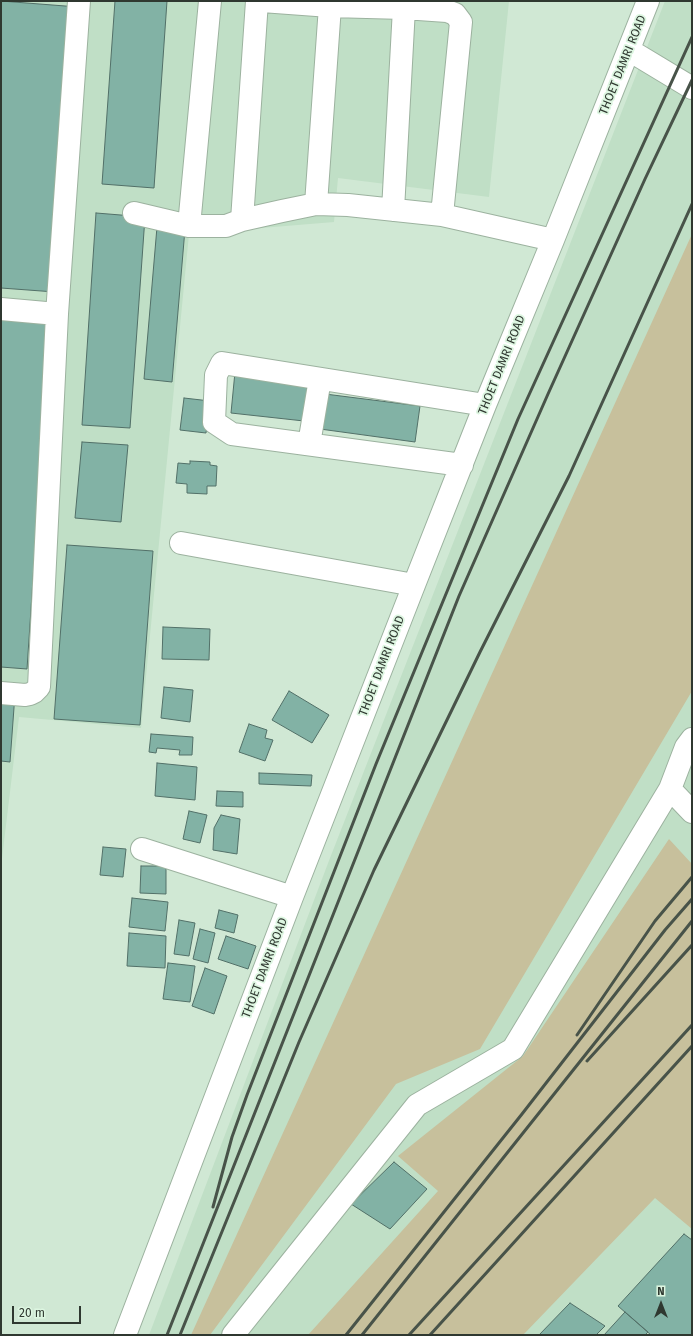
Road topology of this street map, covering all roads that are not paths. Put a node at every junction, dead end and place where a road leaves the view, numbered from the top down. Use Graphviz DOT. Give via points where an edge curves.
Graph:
graph roads {
  1 [pos="79,1"];
  2 [pos="210,1"];
  3 [pos="257,1"];
  4 [pos="262,1"];
  5 [pos="648,1"];
  6 [pos="330,6"];
  7 [pos="404,8"];
  8 [pos="629,50"];
  9 [pos="692,88"];
  10 [pos="316,204"];
  11 [pos="393,210"];
  12 [pos="134,213"];
  13 [pos="442,215"];
  14 [pos="242,220"];
  15 [pos="189,226"];
  16 [pos="553,240"];
  17 [pos="1,309"];
  18 [pos="57,314"];
  19 [pos="320,379"];
  20 [pos="485,405"];
  21 [pos="309,444"];
  22 [pos="462,464"];
  23 [pos="181,543"];
  24 [pos="414,585"];
  25 [pos="1,693"];
  26 [pos="692,739"];
  27 [pos="670,789"];
  28 [pos="692,812"];
  29 [pos="142,849"];
  30 [pos="292,897"];
  31 [pos="126,1335"];
  32 [pos="233,1335"];
  1 -- 18 [label="street"];
  2 -- 15 [label="street"];
  3 -- 14 [label="street"];
  4 -- 6 [label="street"];
  5 -- 8 [label="street, THOET DAMRI ROAD"];
  6 -- 7 [label="street"];
  6 -- 10 [label="street"];
  7 -- 11 [label="street"];
  7 -- 13 [label="street" via="447,11 455,14 461,22"];
  8 -- 9 [label="street"];
  8 -- 16 [label="street, THOET DAMRI ROAD"];
  10 -- 11 [label="street"];
  10 -- 14 [label="street"];
  11 -- 13 [label="street"];
  12 -- 15 [label="street"];
  13 -- 16 [label="street"];
  14 -- 15 [label="street" via="226,226"];
  16 -- 20 [label="street, THOET DAMRI ROAD"];
  17 -- 18 [label="street"];
  18 -- 25 [label="street" via="39,687 25,695"];
  19 -- 20 [label="street"];
  19 -- 21 [label="street"];
  19 -- 21 [label="street" via="222,363 216,375 214,422 232,434"];
  20 -- 22 [label="street, THOET DAMRI ROAD"];
  21 -- 22 [label="street"];
  22 -- 24 [label="street, THOET DAMRI ROAD"];
  23 -- 24 [label="street"];
  24 -- 30 [label="street, THOET DAMRI ROAD"];
  26 -- 27 [label="street" via="686,747"];
  27 -- 28 [label="street"];
  27 -- 32 [label="street" via="513,1049 417,1105"];
  29 -- 30 [label="street"];
  30 -- 31 [label="street, THOET DAMRI ROAD"];
}
